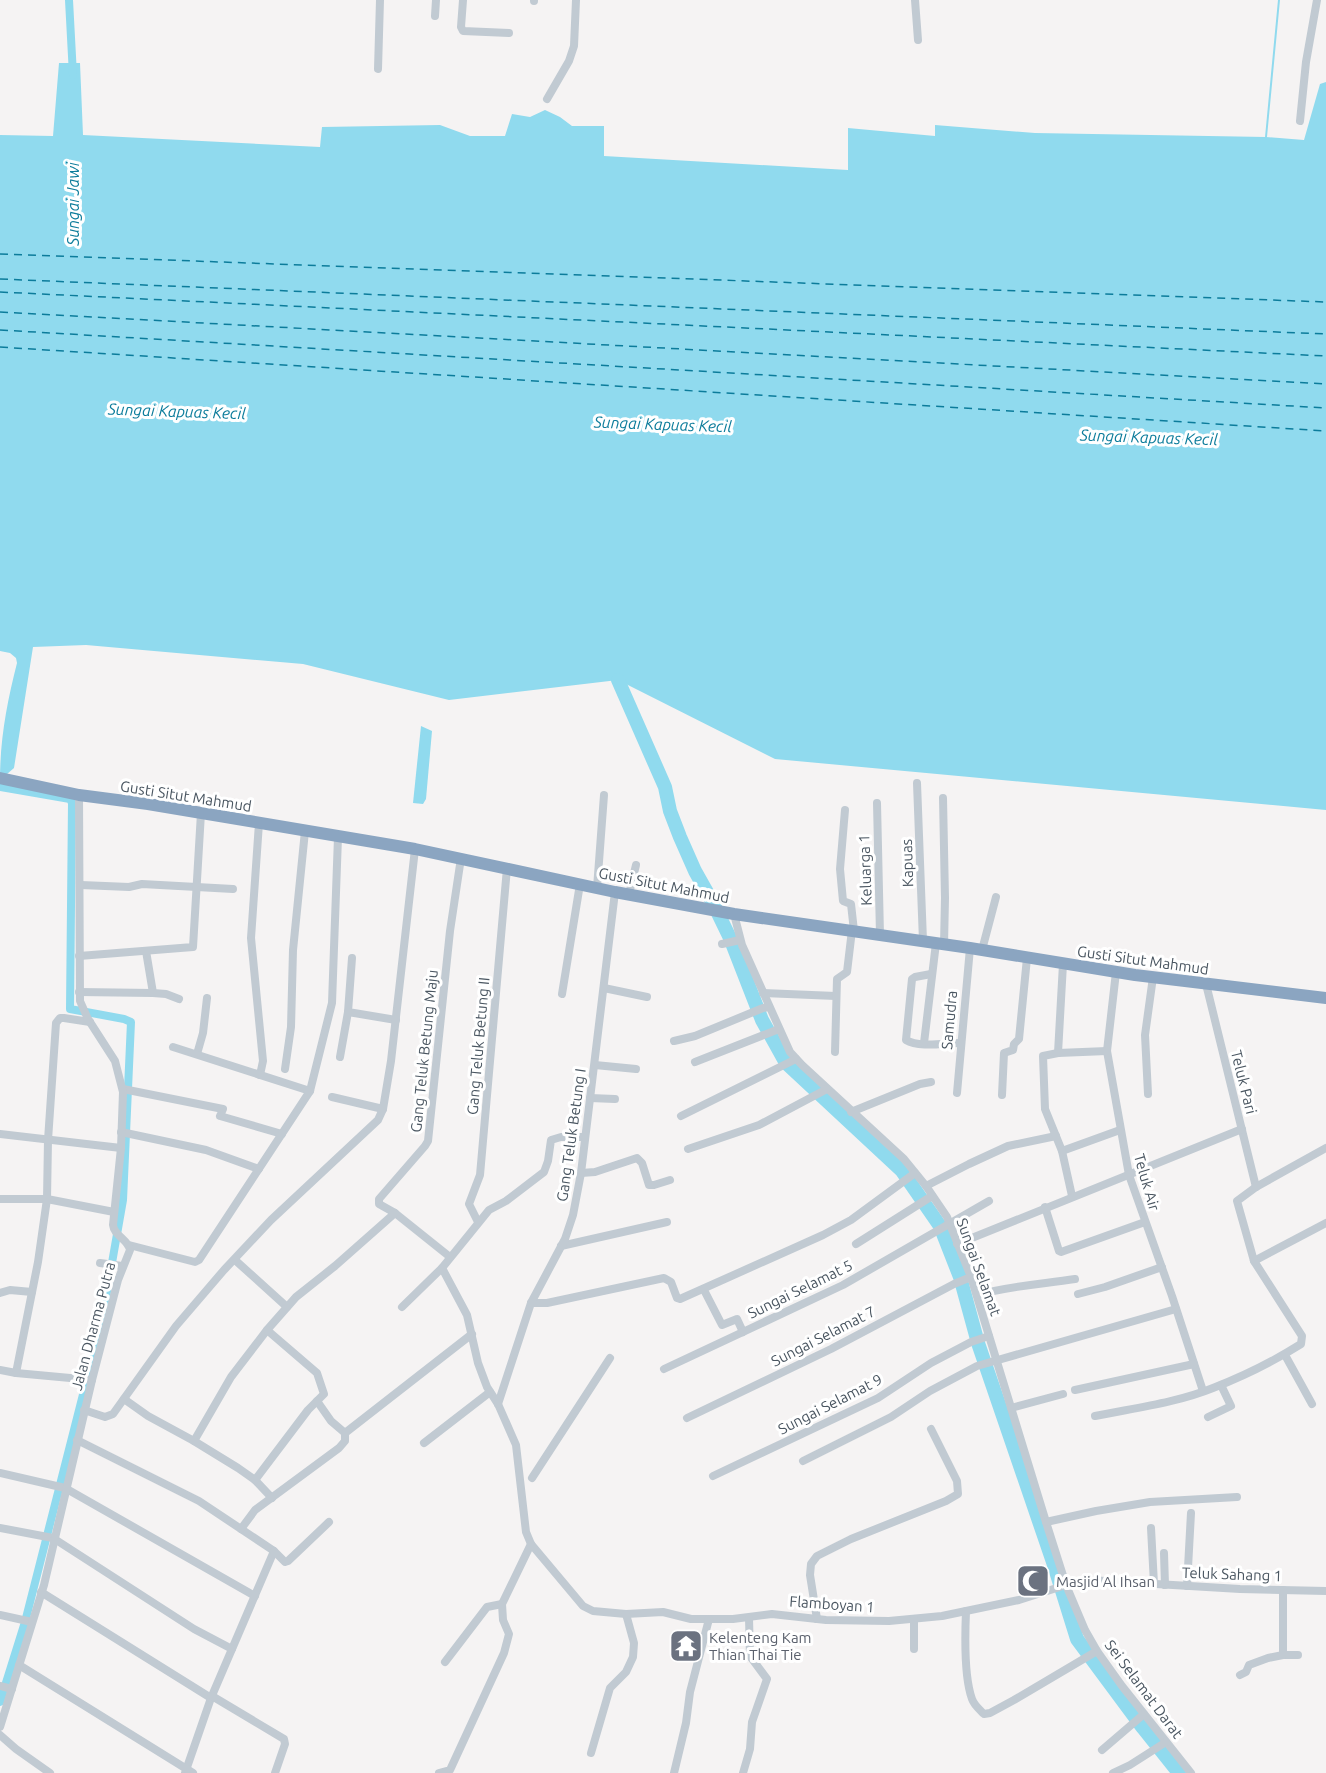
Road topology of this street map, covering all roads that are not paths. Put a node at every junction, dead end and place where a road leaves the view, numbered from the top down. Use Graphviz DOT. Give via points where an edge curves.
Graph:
graph roads {
  1 [pos="381,0"];
  2 [pos="436,0"];
  3 [pos="463,0"];
  4 [pos="576,0"];
  5 [pos="915,0"];
  6 [pos="1317,0"];
  7 [pos="435,16"];
  8 [pos="509,33"];
  9 [pos="918,40"];
  10 [pos="378,69"];
  11 [pos="547,99"];
  12 [pos="1300,121"];
  13 [pos="4,779"];
  14 [pos="917,783"];
  15 [pos="79,795"];
  16 [pos="604,795"];
  17 [pos="943,798"];
  18 [pos="877,803"];
  19 [pos="845,810"];
  20 [pos="201,813"];
  21 [pos="259,823"];
  22 [pos="305,831"];
  23 [pos="338,837"];
  24 [pos="415,849"];
  25 [pos="460,858"];
  26 [pos="636,865"];
  27 [pos="507,868"];
  28 [pos="580,884"];
  29 [pos="81,885"];
  30 [pos="196,886"];
  31 [pos="597,888"];
  32 [pos="233,889"];
  33 [pos="615,892"];
  34 [pos="629,894"];
  35 [pos="996,897"];
  36 [pos="731,913"];
  37 [pos="853,931"];
  38 [pos="880,935"];
  39 [pos="934,943"];
  40 [pos="976,949"];
  41 [pos="146,951"];
  42 [pos="79,956"];
  43 [pos="352,958"];
  44 [pos="1027,958"];
  45 [pos="1063,964"];
  46 [pos="1116,972"];
  47 [pos="931,975"];
  48 [pos="1153,977"];
  49 [pos="1206,984"];
  50 [pos="604,988"];
  51 [pos="153,993"];
  52 [pos="763,993"];
  53 [pos="562,994"];
  54 [pos="80,996"];
  55 [pos="836,996"];
  56 [pos="647,997"];
  57 [pos="207,998"];
  58 [pos="1326,998"];
  59 [pos="179,999"];
  60 [pos="766,1007"];
  61 [pos="348,1011"];
  62 [pos="396,1020"];
  63 [pos="89,1021"];
  64 [pos="777,1030"];
  65 [pos="674,1041"];
  66 [pos="924,1043"];
  67 [pos="960,1043"];
  68 [pos="173,1047"];
  69 [pos="1107,1051"];
  70 [pos="835,1052"];
  71 [pos="1058,1053"];
  72 [pos="197,1054"];
  73 [pos="340,1057"];
  74 [pos="695,1062"];
  75 [pos="790,1062"];
  76 [pos="595,1065"];
  77 [pos="285,1069"];
  78 [pos="636,1069"];
  79 [pos="261,1075"];
  80 [pos="931,1082"];
  81 [pos="128,1090"];
  82 [pos="824,1090"];
  83 [pos="310,1091"];
  84 [pos="957,1093"];
  85 [pos="1148,1094"];
  86 [pos="1002,1095"];
  87 [pos="332,1097"];
  88 [pos="590,1098"];
  89 [pos="615,1099"];
  90 [pos="383,1109"];
  91 [pos="851,1112"];
  92 [pos="681,1116"];
  93 [pos="1242,1129"];
  94 [pos="1120,1130"];
  95 [pos="121,1131"];
  96 [pos="0,1134"];
  97 [pos="282,1134"];
  98 [pos="1056,1136"];
  99 [pos="585,1137"];
  100 [pos="48,1140"];
  101 [pos="121,1148"];
  102 [pos="1326,1148"];
  103 [pos="688,1149"];
  104 [pos="1062,1151"];
  105 [pos="259,1169"];
  106 [pos="581,1173"];
  107 [pos="913,1175"];
  108 [pos="1129,1175"];
  109 [pos="670,1180"];
  110 [pos="926,1186"];
  111 [pos="1256,1187"];
  112 [pos="1072,1196"];
  113 [pos="0,1199"];
  114 [pos="47,1199"];
  115 [pos="926,1199"];
  116 [pos="989,1201"];
  117 [pos="1045,1207"];
  118 [pos="114,1212"];
  119 [pos="395,1213"];
  120 [pos="478,1222"];
  121 [pos="667,1222"];
  122 [pos="1145,1222"];
  123 [pos="1326,1223"];
  124 [pos="947,1226"];
  125 [pos="856,1244"];
  126 [pos="957,1244"];
  127 [pos="129,1245"];
  128 [pos="561,1246"];
  129 [pos="450,1257"];
  130 [pos="235,1260"];
  131 [pos="1254,1261"];
  132 [pos="100,1263"];
  133 [pos="116,1265"];
  134 [pos="1162,1267"];
  135 [pos="442,1268"];
  136 [pos="968,1278"];
  137 [pos="1075,1279"];
  138 [pos="704,1290"];
  139 [pos="32,1292"];
  140 [pos="0,1293"];
  141 [pos="1078,1294"];
  142 [pos="977,1295"];
  143 [pos="531,1303"];
  144 [pos="286,1307"];
  145 [pos="402,1308"];
  146 [pos="1176,1309"];
  147 [pos="267,1330"];
  148 [pos="743,1332"];
  149 [pos="472,1334"];
  150 [pos="985,1337"];
  151 [pos="1285,1355"];
  152 [pos="610,1358"];
  153 [pos="993,1361"];
  154 [pos="1194,1364"];
  155 [pos="664,1369"];
  156 [pos="0,1370"];
  157 [pos="16,1373"];
  158 [pos="88,1379"];
  159 [pos="1221,1385"];
  160 [pos="1075,1390"];
  161 [pos="1203,1391"];
  162 [pos="490,1392"];
  163 [pos="1063,1394"];
  164 [pos="124,1399"];
  165 [pos="316,1401"];
  166 [pos="498,1404"];
  167 [pos="1312,1404"];
  168 [pos="1011,1408"];
  169 [pos="84,1410"];
  170 [pos="1095,1416"];
  171 [pos="1208,1417"];
  172 [pos="687,1418"];
  173 [pos="931,1429"];
  174 [pos="345,1433"];
  175 [pos="77,1440"];
  176 [pos="194,1441"];
  177 [pos="423,1443"];
  178 [pos="803,1461"];
  179 [pos="0,1473"];
  180 [pos="521,1474"];
  181 [pos="713,1476"];
  182 [pos="255,1480"];
  183 [pos="61,1487"];
  184 [pos="1237,1497"];
  185 [pos="272,1498"];
  186 [pos="1191,1513"];
  187 [pos="329,1522"];
  188 [pos="1046,1522"];
  189 [pos="0,1528"];
  190 [pos="1151,1528"];
  191 [pos="241,1529"];
  192 [pos="51,1538"];
  193 [pos="531,1544"];
  194 [pos="274,1551"];
  195 [pos="1164,1553"];
  196 [pos="1154,1584"];
  197 [pos="1066,1585"];
  198 [pos="1165,1585"];
  199 [pos="1187,1586"];
  200 [pos="1283,1590"];
  201 [pos="1326,1591"];
  202 [pos="42,1592"];
  203 [pos="255,1596"];
  204 [pos="502,1604"];
  205 [pos="966,1611"];
  206 [pos="626,1614"];
  207 [pos="0,1615"];
  208 [pos="749,1618"];
  209 [pos="709,1619"];
  210 [pos="817,1619"];
  211 [pos="914,1619"];
  212 [pos="26,1621"];
  213 [pos="232,1649"];
  214 [pos="914,1649"];
  215 [pos="1095,1653"];
  216 [pos="1283,1655"];
  217 [pos="1298,1655"];
  218 [pos="445,1662"];
  219 [pos="19,1665"];
  220 [pos="1240,1675"];
  221 [pos="5,1688"];
  222 [pos="212,1697"];
  223 [pos="1142,1715"];
  224 [pos="0,1727"];
  225 [pos="0,1735"];
  226 [pos="1164,1743"];
  227 [pos="1102,1750"];
  228 [pos="591,1753"];
  229 [pos="1184,1771"];
  230 [pos="188,1772"];
  231 [pos="50,1773"];
  232 [pos="275,1773"];
  233 [pos="440,1773"];
  234 [pos="674,1773"];
  235 [pos="743,1773"];
  236 [pos="1113,1773"];
  1 -- 10 [label="street"];
  2 -- 7 [label="street"];
  3 -- 8 [label="street" via="463,31"];
  4 -- 11 [label="street" via="574,46"];
  5 -- 9 [label="street"];
  6 -- 12 [label="street"];
  13 -- 15 [label="highway, Gusti Situt Mahmud"];
  14 -- 39 [label="street, Kapuas"];
  15 -- 20 [label="highway, Gusti Situt Mahmud"];
  15 -- 29 [label="street, Jalan Dharma Putra"];
  16 -- 31 [label="street"];
  17 -- 39 [label="street" via="945,898"];
  18 -- 38 [label="street, Keluarga 1"];
  19 -- 37 [label="street" via="840,869 843,902 851,904"];
  20 -- 21 [label="highway, Gusti Situt Mahmud"];
  20 -- 30 [label="street"];
  21 -- 22 [label="highway, Gusti Situt Mahmud"];
  21 -- 79 [label="street" via="251,938 263,1061"];
  22 -- 23 [label="highway, Gusti Situt Mahmud"];
  22 -- 77 [label="street"];
  23 -- 24 [label="highway, Gusti Situt Mahmud"];
  23 -- 83 [label="street" via="332,1003"];
  24 -- 25 [label="highway, Gusti Situt Mahmud"];
  24 -- 62 [label="street"];
  25 -- 27 [label="highway, Gusti Situt Mahmud"];
  25 -- 119 [label="street, Gang Teluk Betung Maju" via="428,1141 379,1199 379,1204"];
  26 -- 34 [label="street"];
  27 -- 28 [label="highway, Gusti Situt Mahmud"];
  27 -- 120 [label="street, Gang Teluk Betung II" via="480,1175 469,1204"];
  28 -- 31 [label="highway, Gusti Situt Mahmud"];
  28 -- 53 [label="street"];
  29 -- 30 [label="street"];
  29 -- 42 [label="street, Jalan Dharma Putra"];
  30 -- 32 [label="street"];
  30 -- 41 [label="street" via="193,947"];
  31 -- 33 [label="highway, Gusti Situt Mahmud"];
  33 -- 34 [label="highway, Gusti Situt Mahmud"];
  33 -- 50 [label="street, Gang Teluk Betung I"];
  34 -- 36 [label="highway, Gusti Situt Mahmud"];
  35 -- 40 [label="street, Samudra"];
  36 -- 37 [label="highway, Gusti Situt Mahmud"];
  36 -- 52 [label="street, Sungai Selamat" via="731,942"];
  37 -- 38 [label="highway, Gusti Situt Mahmud"];
  37 -- 55 [label="street" via="847,972 838,977"];
  38 -- 39 [label="highway, Gusti Situt Mahmud"];
  39 -- 40 [label="highway, Gusti Situt Mahmud"];
  39 -- 47 [label="street"];
  40 -- 44 [label="highway, Gusti Situt Mahmud"];
  40 -- 67 [label="street, Samudra"];
  41 -- 42 [label="street"];
  41 -- 51 [label="street"];
  42 -- 54 [label="street, Jalan Dharma Putra"];
  43 -- 61 [label="street"];
  44 -- 45 [label="highway, Gusti Situt Mahmud"];
  44 -- 86 [label="street" via="1019,1039 1013,1050 1004,1053"];
  45 -- 46 [label="highway, Gusti Situt Mahmud"];
  45 -- 71 [label="street"];
  46 -- 48 [label="highway, Gusti Situt Mahmud"];
  46 -- 69 [label="street, Teluk Air"];
  47 -- 66 [label="street"];
  47 -- 66 [label="street" via="912,979 906,1040"];
  48 -- 49 [label="highway, Gusti Situt Mahmud"];
  48 -- 85 [label="street" via="1145,1035"];
  49 -- 58 [label="highway, Gusti Situt Mahmud"];
  49 -- 93 [label="street, Teluk Pari"];
  50 -- 56 [label="street"];
  50 -- 76 [label="street, Gang Teluk Betung I"];
  51 -- 54 [label="street"];
  51 -- 59 [label="street"];
  52 -- 55 [label="street"];
  52 -- 60 [label="street, Sungai Selamat"];
  54 -- 63 [label="street, Jalan Dharma Putra"];
  55 -- 70 [label="street"];
  57 -- 72 [label="street"];
  60 -- 64 [label="street, Sungai Selamat"];
  60 -- 65 [label="street"];
  61 -- 62 [label="street"];
  61 -- 73 [label="street"];
  62 -- 90 [label="street"];
  63 -- 81 [label="street, Jalan Dharma Putra"];
  63 -- 100 [label="street" via="60,1018 56,1023"];
  64 -- 74 [label="street"];
  64 -- 75 [label="street, Sungai Selamat" via="787,1046"];
  66 -- 67 [label="street"];
  67 -- 84 [label="street, Samudra"];
  68 -- 72 [label="street"];
  69 -- 71 [label="street"];
  69 -- 94 [label="street, Teluk Air"];
  71 -- 98 [label="street" via="1042,1058 1045,1109"];
  72 -- 79 [label="street"];
  75 -- 82 [label="street, Sungai Selamat"];
  75 -- 92 [label="street"];
  76 -- 78 [label="street"];
  76 -- 88 [label="street, Gang Teluk Betung I"];
  79 -- 83 [label="street"];
  80 -- 91 [label="street"];
  81 -- 95 [label="street, Jalan Dharma Putra"];
  81 -- 97 [label="street" via="223,1109 220,1116"];
  82 -- 91 [label="street, Sungai Selamat"];
  82 -- 103 [label="street" via="759,1125"];
  83 -- 97 [label="street"];
  87 -- 90 [label="street"];
  88 -- 89 [label="street"];
  88 -- 99 [label="street, Gang Teluk Betung I"];
  90 -- 130 [label="street" via="374,1125 271,1220"];
  91 -- 107 [label="street, Sungai Selamat" via="888,1143"];
  93 -- 108 [label="street"];
  93 -- 111 [label="street, Teluk Pari"];
  94 -- 104 [label="street"];
  94 -- 108 [label="street, Teluk Air"];
  95 -- 101 [label="street, Jalan Dharma Putra"];
  95 -- 105 [label="street" via="206,1150"];
  96 -- 100 [label="street"];
  97 -- 105 [label="street"];
  98 -- 104 [label="street"];
  98 -- 110 [label="street" via="1008,1146"];
  99 -- 106 [label="street, Gang Teluk Betung I"];
  99 -- 120 [label="street" via="551,1140 544,1172 489,1209"];
  100 -- 101 [label="street"];
  100 -- 114 [label="street"];
  101 -- 118 [label="street, Jalan Dharma Putra"];
  102 -- 111 [label="street"];
  104 -- 112 [label="street"];
  105 -- 127 [label="street" via="197,1262"];
  106 -- 109 [label="street" via="637,1158 649,1185"];
  106 -- 128 [label="street, Gang Teluk Betung I" via="573,1215"];
  107 -- 110 [label="street, Sungai Selamat"];
  107 -- 138 [label="street" via="851,1220"];
  108 -- 112 [label="street"];
  108 -- 122 [label="street, Teluk Air"];
  110 -- 115 [label="street, Sungai Selamat"];
  111 -- 131 [label="street" via="1237,1199"];
  112 -- 117 [label="street"];
  113 -- 114 [label="street"];
  114 -- 118 [label="street"];
  114 -- 139 [label="street"];
  115 -- 124 [label="street, Sungai Selamat"];
  115 -- 125 [label="street"];
  116 -- 124 [label="street, Sungai Selamat 5"];
  117 -- 122 [label="street" via="1061,1252"];
  117 -- 126 [label="street"];
  118 -- 127 [label="street, Jalan Dharma Putra" via="113,1225"];
  119 -- 129 [label="street"];
  119 -- 144 [label="street"];
  120 -- 129 [label="street"];
  121 -- 128 [label="street"];
  122 -- 134 [label="street, Teluk Air"];
  123 -- 131 [label="street"];
  124 -- 126 [label="street, Sungai Selamat"];
  124 -- 148 [label="street, Sungai Selamat 5" via="843,1285"];
  126 -- 136 [label="street, Sungai Selamat"];
  127 -- 133 [label="street, Jalan Dharma Putra" via="129,1252"];
  128 -- 143 [label="street, Gang Teluk Betung I"];
  129 -- 135 [label="street"];
  130 -- 144 [label="street"];
  130 -- 164 [label="street" via="176,1326"];
  131 -- 151 [label="street" via="1302,1336 1301,1344"];
  132 -- 133 [label="street"];
  133 -- 158 [label="street, Jalan Dharma Putra"];
  134 -- 141 [label="street"];
  134 -- 146 [label="street, Teluk Air"];
  135 -- 145 [label="street"];
  135 -- 149 [label="street" via="467,1315"];
  136 -- 142 [label="street, Sungai Selamat"];
  136 -- 172 [label="street, Sungai Selamat 7"];
  137 -- 142 [label="street" via="1011,1286"];
  138 -- 143 [label="street" via="678,1299 671,1282 664,1278 548,1303"];
  138 -- 148 [label="street" via="722,1325 738,1318"];
  139 -- 140 [label="street"];
  139 -- 157 [label="street"];
  142 -- 150 [label="street, Sungai Selamat"];
  143 -- 166 [label="street, Gang Teluk Betung I"];
  144 -- 147 [label="street"];
  146 -- 153 [label="street"];
  146 -- 154 [label="street, Teluk Air"];
  147 -- 165 [label="street" via="317,1374 324,1394"];
  147 -- 176 [label="street" via="231,1377"];
  148 -- 155 [label="street, Sungai Selamat 5"];
  149 -- 162 [label="street"];
  149 -- 174 [label="street"];
  150 -- 153 [label="street, Sungai Selamat"];
  150 -- 181 [label="street, Sungai Selamat 9" via="931,1363 878,1398"];
  151 -- 159 [label="street"];
  151 -- 167 [label="street"];
  152 -- 180 [label="street" via="534,1480"];
  153 -- 168 [label="street, Sungai Selamat"];
  153 -- 178 [label="street" via="977,1366 891,1417"];
  154 -- 160 [label="street"];
  154 -- 161 [label="street, Teluk Air"];
  156 -- 157 [label="street"];
  157 -- 158 [label="street"];
  158 -- 169 [label="street, Jalan Dharma Putra"];
  159 -- 161 [label="street"];
  159 -- 171 [label="street" via="1231,1406"];
  161 -- 170 [label="street"];
  162 -- 166 [label="street"];
  162 -- 177 [label="street"];
  163 -- 168 [label="street"];
  164 -- 169 [label="street" via="107,1417"];
  164 -- 176 [label="street"];
  165 -- 174 [label="street"];
  165 -- 182 [label="street"];
  166 -- 180 [label="street" via="516,1445"];
  168 -- 188 [label="street, Sungai Selamat"];
  169 -- 175 [label="street, Jalan Dharma Putra"];
  173 -- 210 [label="street" via="957,1481 958,1494 813,1559 810,1575"];
  174 -- 185 [label="street" via="339,1448"];
  175 -- 183 [label="street, Jalan Dharma Putra"];
  175 -- 191 [label="street" via="199,1501"];
  176 -- 182 [label="street"];
  179 -- 183 [label="street"];
  180 -- 193 [label="street" via="522,1508"];
  182 -- 185 [label="street"];
  183 -- 192 [label="street, Jalan Dharma Putra"];
  183 -- 203 [label="street"];
  184 -- 188 [label="street" via="1150,1502"];
  185 -- 191 [label="street" via="251,1513"];
  186 -- 199 [label="street"];
  187 -- 194 [label="street" via="288,1561"];
  188 -- 197 [label="street, Sungai Selamat"];
  189 -- 192 [label="street"];
  190 -- 196 [label="street"];
  191 -- 194 [label="street"];
  192 -- 202 [label="street, Jalan Dharma Putra"];
  192 -- 213 [label="street"];
  193 -- 204 [label="street"];
  193 -- 206 [label="street, Flamboyan 1" via="583,1606 592,1611"];
  194 -- 203 [label="street"];
  195 -- 198 [label="street"];
  196 -- 197 [label="street, Teluk Sahang 1" via="1089,1580"];
  196 -- 198 [label="street, Teluk Sahang 1"];
  197 -- 205 [label="street, Flamboyan 1"];
  197 -- 215 [label="street, Sei Selamat Darat"];
  198 -- 199 [label="street, Teluk Sahang 1"];
  199 -- 200 [label="street, Teluk Sahang 1"];
  200 -- 201 [label="street, Teluk Sahang 1"];
  200 -- 216 [label="street"];
  202 -- 212 [label="street, Jalan Dharma Putra"];
  202 -- 222 [label="street"];
  203 -- 213 [label="street"];
  204 -- 218 [label="street" via="487,1608"];
  204 -- 233 [label="street" via="502,1620 509,1639 450,1770"];
  205 -- 211 [label="street, Flamboyan 1"];
  205 -- 215 [label="street" via="968,1680 972,1699 984,1714"];
  206 -- 209 [label="street, Flamboyan 1" via="663,1612"];
  206 -- 228 [label="street" via="634,1643 633,1656 626,1672 610,1688"];
  207 -- 212 [label="street"];
  208 -- 209 [label="street, Flamboyan 1"];
  208 -- 210 [label="street, Flamboyan 1" via="772,1614"];
  208 -- 235 [label="street" via="750,1656 767,1679 752,1722"];
  209 -- 234 [label="street"];
  210 -- 211 [label="street, Flamboyan 1"];
  211 -- 214 [label="street"];
  212 -- 219 [label="street, Jalan Dharma Putra"];
  213 -- 222 [label="street"];
  215 -- 223 [label="street, Sei Selamat Darat"];
  216 -- 217 [label="street"];
  216 -- 220 [label="street" via="1249,1665"];
  219 -- 221 [label="street, Jalan Dharma Putra"];
  219 -- 230 [label="street"];
  221 -- 224 [label="street, Jalan Dharma Putra"];
  222 -- 230 [label="street"];
  222 -- 232 [label="street" via="284,1739"];
  223 -- 226 [label="street, Sei Selamat Darat"];
  223 -- 227 [label="street"];
  225 -- 231 [label="street"];
  226 -- 229 [label="street, Sei Selamat Darat"];
  226 -- 236 [label="street"];
}
